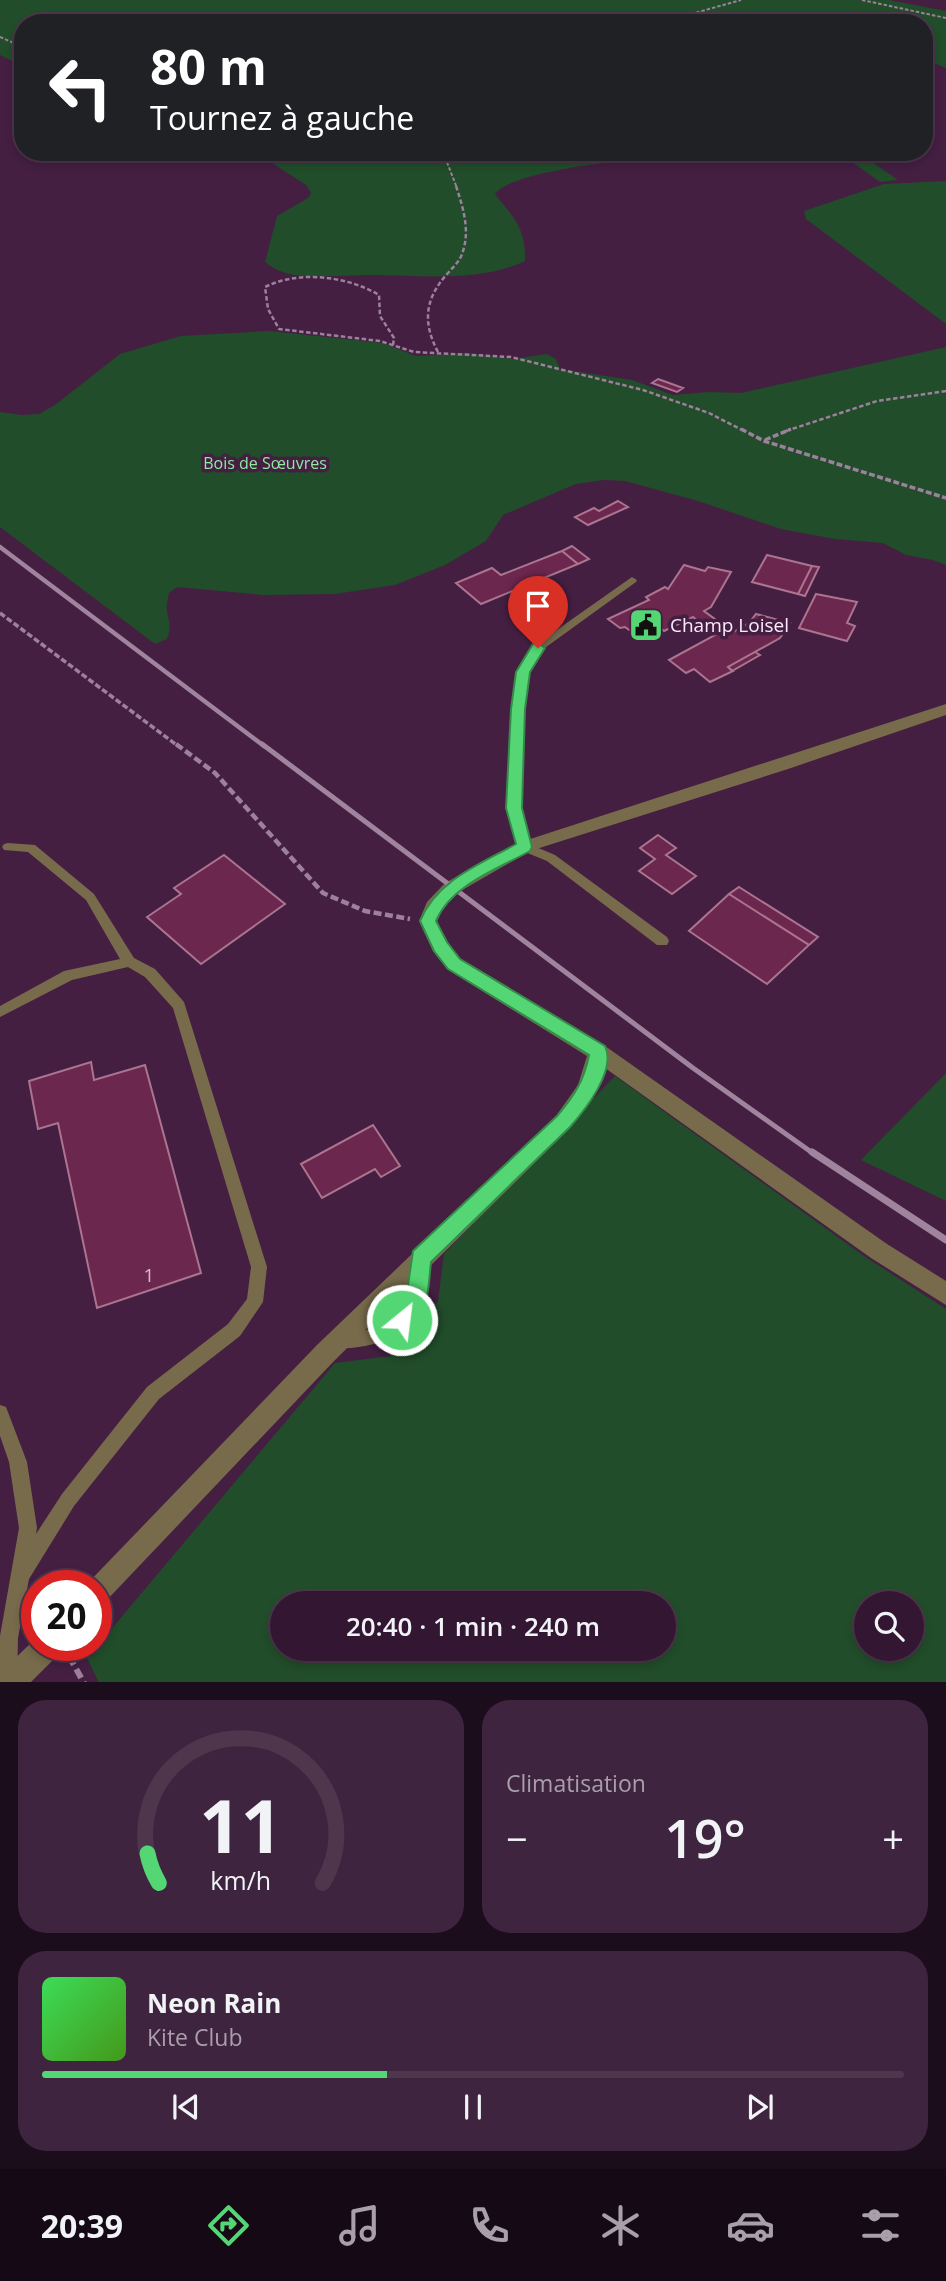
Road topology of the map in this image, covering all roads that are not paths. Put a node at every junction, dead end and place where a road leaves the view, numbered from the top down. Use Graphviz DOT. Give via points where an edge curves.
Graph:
graph roads {
  1 [pos="632,580"];
  2 [pos="946,709"];
  3 [pos="8,847"];
  4 [pos="524,847"];
  5 [pos="662,942"];
  6 [pos="129,962"];
  7 [pos="0,1012"];
  8 [pos="598,1052"];
  9 [pos="421,1258"];
  10 [pos="946,1294"];
  11 [pos="338,1340"];
  12 [pos="0,1413"];
  13 [pos="112,1575"];
  14 [pos="20,1576"];
  15 [pos="31,1661"];
  16 [pos="9,1682"];
  1 -- 4 [label="lane" via="538,648 523,672 514,808"];
  2 -- 4 [label="street"];
  3 -- 6 [label="lane" via="31,848 90,897"];
  4 -- 5 [label="lane" via="551,858"];
  4 -- 8 [label="street" via="451,888 434,906 428,921 454,964"];
  6 -- 7 [label="lane" via="69,975"];
  6 -- 14 [label="lane" via="150,973 179,1006 259,1268 255,1302 234,1330 153,1393 68,1500"];
  8 -- 9 [label="street" via="594,1077 583,1099"];
  8 -- 10 [label="street"];
  9 -- 11 [label="street"];
  9 -- 11 [label="lane" via="416,1303 402,1320 371,1338"];
  11 -- 13 [label="street"];
  12 -- 14 [label="lane" via="18,1462 28,1528"];
  14 -- 16 [label="lane" via="9,1638"];
  15 -- 16 [label="street"];
}
